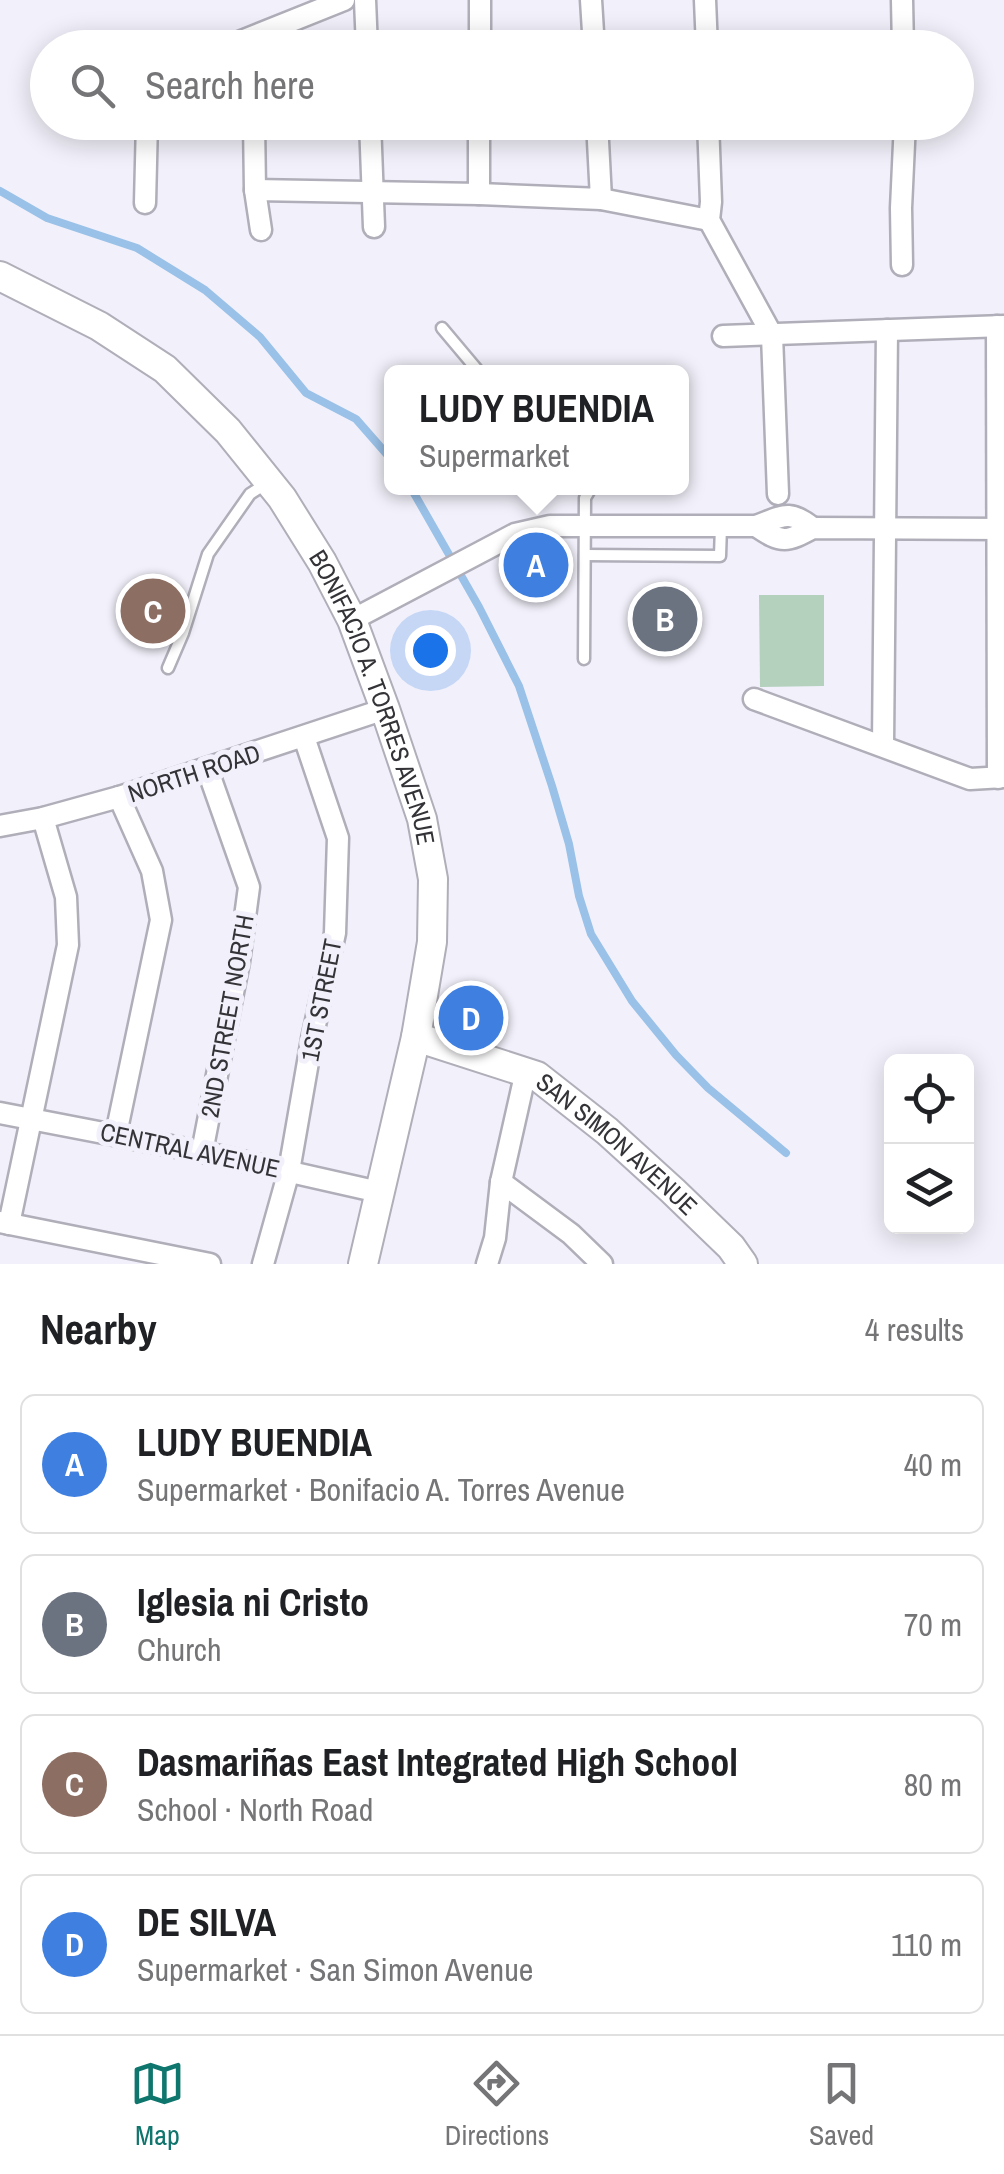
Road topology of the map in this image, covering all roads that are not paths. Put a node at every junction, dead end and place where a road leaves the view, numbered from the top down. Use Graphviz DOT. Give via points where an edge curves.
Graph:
graph roads {
  1 [pos="344,0"];
  2 [pos="364,0"];
  3 [pos="480,0"];
  4 [pos="591,0"];
  5 [pos="705,0"];
  6 [pos="902,0"];
  7 [pos="278,30"];
  8 [pos="366,30"];
  9 [pos="480,30"];
  10 [pos="593,30"];
  11 [pos="706,30"];
  12 [pos="903,30"];
  13 [pos="147,140"];
  14 [pos="254,140"];
  15 [pos="371,140"];
  16 [pos="479,140"];
  17 [pos="598,140"];
  18 [pos="709,140"];
  19 [pos="904,140"];
  20 [pos="255,190"];
  21 [pos="374,193"];
  22 [pos="478,194"];
  23 [pos="601,199"];
  24 [pos="145,203"];
  25 [pos="708,220"];
  26 [pos="374,228"];
  27 [pos="261,230"];
  28 [pos="902,265"];
  29 [pos="0,276"];
  30 [pos="1001,326"];
  31 [pos="442,328"];
  32 [pos="887,330"];
  33 [pos="772,335"];
  34 [pos="722,336"];
  35 [pos="473,365"];
  36 [pos="269,482"];
  37 [pos="778,494"];
  38 [pos="588,495"];
  39 [pos="586,526"];
  40 [pos="721,526"];
  41 [pos="885,528"];
  42 [pos="1001,528"];
  43 [pos="585,555"];
  44 [pos="352,620"];
  45 [pos="584,658"];
  46 [pos="168,668"];
  47 [pos="754,700"];
  48 [pos="386,709"];
  49 [pos="304,737"];
  50 [pos="882,745"];
  51 [pos="207,768"];
  52 [pos="1001,777"];
  53 [pos="119,797"];
  54 [pos="43,818"];
  55 [pos="0,826"];
  56 [pos="416,1037"];
  57 [pos="526,1071"];
  58 [pos="0,1113"];
  59 [pos="32,1118"];
  60 [pos="116,1134"];
  61 [pos="202,1152"];
  62 [pos="289,1171"];
  63 [pos="501,1182"];
  64 [pos="380,1192"];
  65 [pos="5,1223"];
  66 [pos="210,1264"];
  67 [pos="263,1264"];
  68 [pos="363,1264"];
  69 [pos="486,1264"];
  70 [pos="602,1264"];
  71 [pos="743,1264"];
  1 -- 7 [label="street"];
  2 -- 8 [label="street"];
  3 -- 9 [label="street"];
  4 -- 10 [label="street"];
  5 -- 11 [label="street"];
  6 -- 12 [label="street"];
  13 -- 24 [label="street"];
  14 -- 20 [label="street"];
  15 -- 21 [label="street"];
  16 -- 22 [label="street"];
  17 -- 23 [label="street"];
  18 -- 25 [label="street"];
  19 -- 28 [label="street"];
  20 -- 21 [label="street"];
  20 -- 27 [label="street"];
  21 -- 22 [label="street"];
  21 -- 26 [label="street"];
  22 -- 23 [label="street"];
  23 -- 25 [label="street"];
  25 -- 33 [label="street"];
  29 -- 36 [label="street, BONIFACIO A. TORRES AVENUE" via="166,369"];
  30 -- 32 [label="street"];
  30 -- 42 [label="street"];
  31 -- 35 [label="lane"];
  32 -- 33 [label="street"];
  32 -- 41 [label="street"];
  33 -- 34 [label="street"];
  33 -- 37 [label="street"];
  36 -- 44 [label="street, BONIFACIO A. TORRES AVENUE"];
  36 -- 46 [label="lane" via="250,494 208,554"];
  38 -- 39 [label="lane"];
  39 -- 40 [label="street"];
  39 -- 43 [label="lane"];
  39 -- 44 [label="street" via="515,534"];
  40 -- 41 [label="street" via="798,516 814,528"];
  40 -- 43 [label="lane" via="720,556"];
  41 -- 42 [label="street"];
  41 -- 50 [label="street"];
  42 -- 52 [label="street"];
  43 -- 45 [label="lane"];
  44 -- 48 [label="street, BONIFACIO A. TORRES AVENUE"];
  47 -- 50 [label="street"];
  48 -- 49 [label="street, NORTH ROAD"];
  48 -- 56 [label="street, BONIFACIO A. TORRES AVENUE" via="422,819 433,879 432,942"];
  49 -- 51 [label="street, NORTH ROAD"];
  49 -- 62 [label="street, 1ST STREET" via="338,838 335,932"];
  50 -- 52 [label="street" via="970,780"];
  51 -- 53 [label="street, NORTH ROAD"];
  51 -- 61 [label="street, 2ND STREET NORTH" via="249,886"];
  53 -- 54 [label="street, NORTH ROAD"];
  53 -- 60 [label="street" via="152,871 161,920"];
  54 -- 55 [label="street, NORTH ROAD"];
  54 -- 59 [label="street" via="66,897 68,945"];
  56 -- 57 [label="street, SAN SIMON AVENUE"];
  56 -- 64 [label="street, BONIFACIO A. TORRES AVENUE"];
  57 -- 63 [label="street"];
  57 -- 71 [label="street, SAN SIMON AVENUE" via="608,1131"];
  58 -- 59 [label="street, CENTRAL AVENUE"];
  59 -- 60 [label="street, CENTRAL AVENUE"];
  59 -- 65 [label="street"];
  60 -- 61 [label="street, CENTRAL AVENUE"];
  61 -- 62 [label="street, CENTRAL AVENUE"];
  62 -- 64 [label="street, CENTRAL AVENUE"];
  62 -- 67 [label="street, 1ST STREET"];
  63 -- 69 [label="street"];
  63 -- 70 [label="street"];
  64 -- 68 [label="street, BONIFACIO A. TORRES AVENUE"];
  65 -- 66 [label="street"];
}
